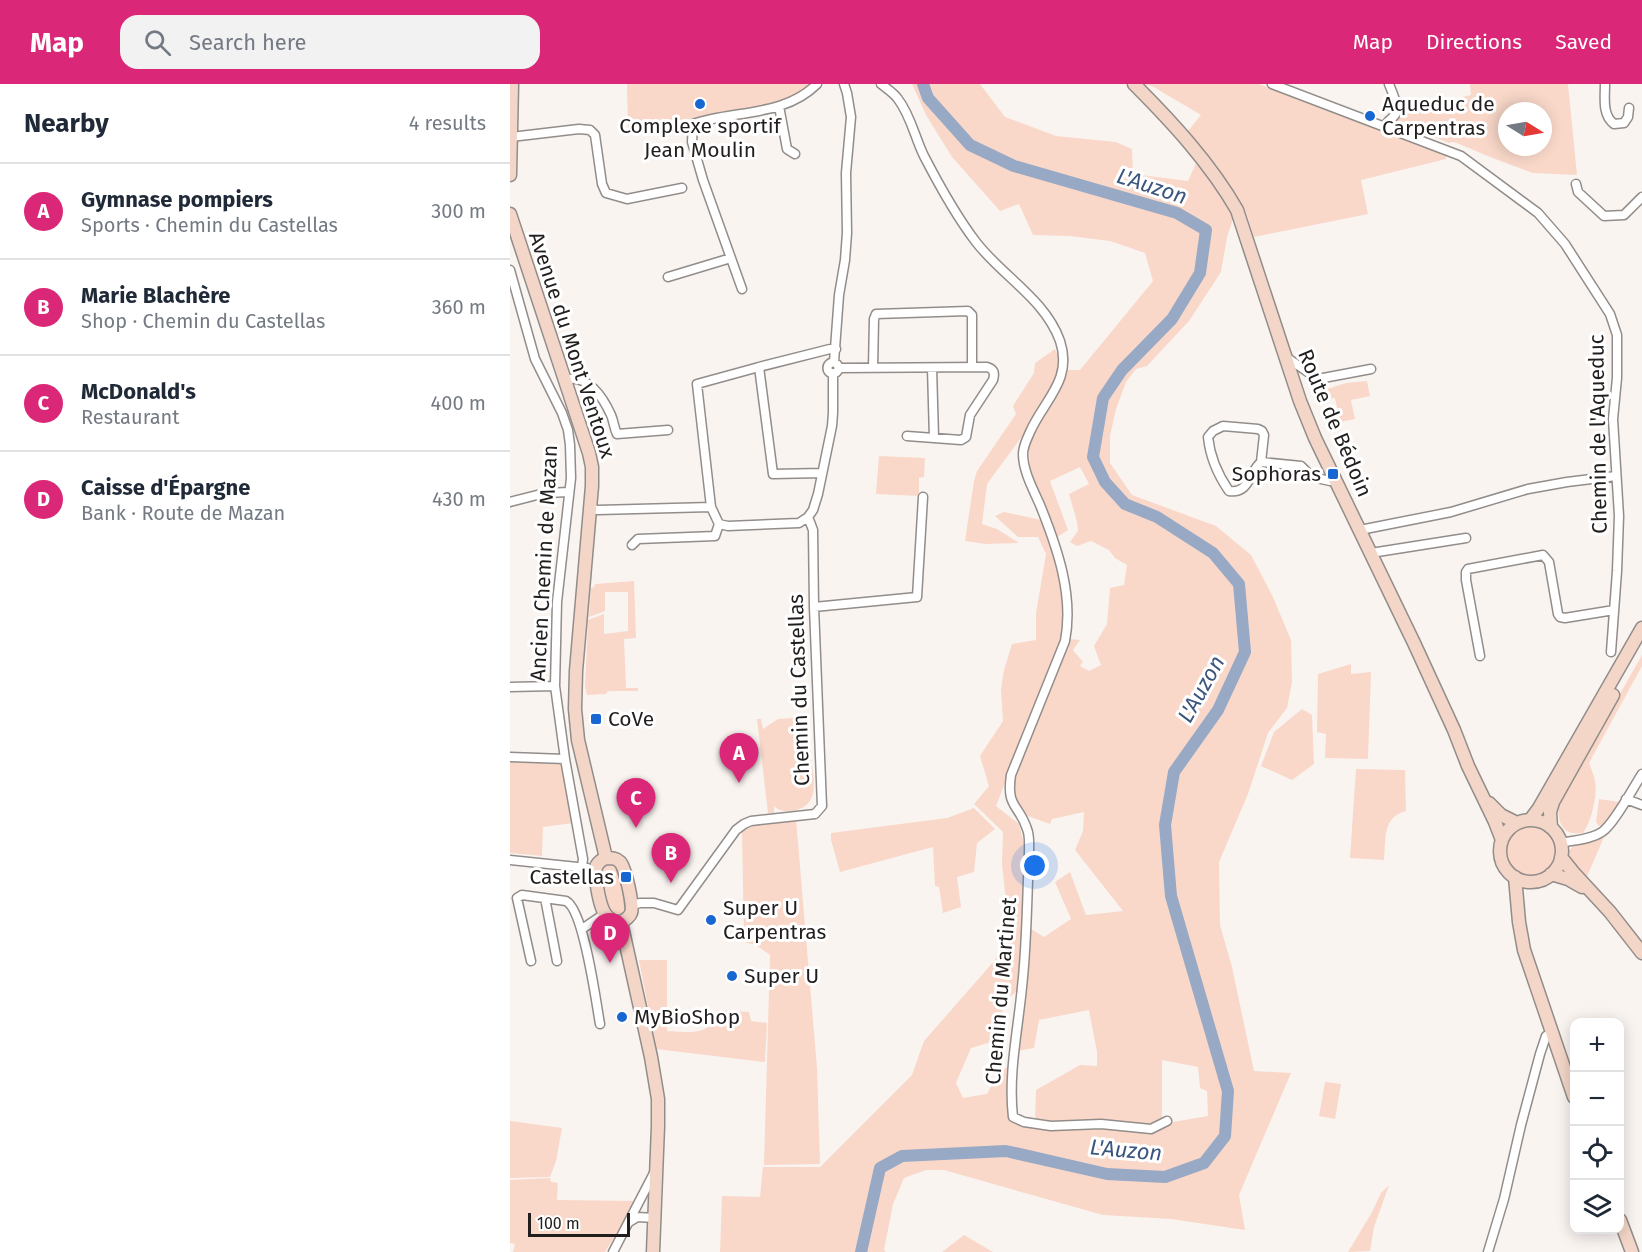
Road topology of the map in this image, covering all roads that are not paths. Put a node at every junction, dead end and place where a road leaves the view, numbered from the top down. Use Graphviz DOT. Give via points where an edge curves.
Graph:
graph roads {
  1 [pos="512,84"];
  2 [pos="817,84"];
  3 [pos="844,84"];
  4 [pos="881,84"];
  5 [pos="1134,84"];
  6 [pos="1272,84"];
  7 [pos="1389,84"];
  8 [pos="1605,84"];
  9 [pos="779,106"];
  10 [pos="1629,108"];
  11 [pos="1385,127"];
  12 [pos="511,137"];
  13 [pos="795,154"];
  14 [pos="510,175"];
  15 [pos="1576,184"];
  16 [pos="682,188"];
  17 [pos="1642,197"];
  18 [pos="510,217"];
  19 [pos="731,258"];
  20 [pos="510,270"];
  21 [pos="668,277"];
  22 [pos="742,289"];
  23 [pos="836,349"];
  24 [pos="1286,357"];
  25 [pos="759,367"];
  26 [pos="972,367"];
  27 [pos="835,368"];
  28 [pos="873,368"];
  29 [pos="932,368"];
  30 [pos="1371,369"];
  31 [pos="564,380"];
  32 [pos="668,430"];
  33 [pos="907,436"];
  34 [pos="934,438"];
  35 [pos="1261,462"];
  36 [pos="822,473"];
  37 [pos="1332,474"];
  38 [pos="1616,476"];
  39 [pos="570,492"];
  40 [pos="923,497"];
  41 [pos="510,502"];
  42 [pos="711,507"];
  43 [pos="590,509"];
  44 [pos="808,517"];
  45 [pos="719,524"];
  46 [pos="1360,530"];
  47 [pos="1466,538"];
  48 [pos="632,545"];
  49 [pos="1371,553"];
  50 [pos="814,607"];
  51 [pos="1614,610"];
  52 [pos="1642,628"];
  53 [pos="1642,644"];
  54 [pos="1611,652"];
  55 [pos="1480,656"];
  56 [pos="555,686"];
  57 [pos="510,687"];
  58 [pos="510,757"];
  59 [pos="565,759"];
  60 [pos="1642,774"];
  61 [pos="1481,794"];
  62 [pos="1626,799"];
  63 [pos="1642,805"];
  64 [pos="1530,820"];
  65 [pos="1517,823"];
  66 [pos="1551,827"];
  67 [pos="1502,840"];
  68 [pos="1561,843"];
  69 [pos="1561,857"];
  70 [pos="606,858"];
  71 [pos="510,860"];
  72 [pos="582,867"];
  73 [pos="595,871"];
  74 [pos="1551,874"];
  75 [pos="1515,877"];
  76 [pos="1532,882"];
  77 [pos="544,898"];
  78 [pos="1597,899"];
  79 [pos="632,905"];
  80 [pos="604,914"];
  81 [pos="621,922"];
  82 [pos="1519,922"];
  83 [pos="582,929"];
  84 [pos="1642,953"];
  85 [pos="557,961"];
  86 [pos="531,962"];
  87 [pos="600,1024"];
  88 [pos="1552,1032"];
  89 [pos="1570,1083"];
  90 [pos="1167,1120"];
  91 [pos="657,1166"];
  92 [pos="636,1208"];
  93 [pos="655,1215"];
  94 [pos="629,1222"];
  95 [pos="1624,1231"];
  96 [pos="613,1252"];
  97 [pos="653,1252"];
  98 [pos="1488,1252"];
  99 [pos="1632,1252"];
  1 -- 12 [label="main road"];
  2 -- 9 [label="street" via="805,95"];
  3 -- 23 [label="street" via="851,124 846,159 847,233"];
  4 -- 90 [label="street, Chemin du Martinet" via="898,98 941,188 975,242 1046,314 1063,357 1059,381 1031,428 1023,450 1024,464 1054,539 1068,619 1065,641 1011,775 1009,789 1011,802 1028,832 1029,853 1012,1117 1051,1126 1101,1124 1152,1129"];
  5 -- 24 [label="main road, Route de Bédoin" via="1177,129 1237,210"];
  6 -- 11 [label="street, Chemin de l'Aqueduc"];
  7 -- 11 [label="street" via="1397,109"];
  8 -- 10 [label="street" via="1608,120 1624,123"];
  9 -- 13 [label="street" via="787,149"];
  9 -- 19 [label="street" via="693,124 692,142"];
  11 -- 38 [label="street, Chemin de l'Aqueduc" via="1461,156 1538,213 1565,244 1610,314 1617,335 1613,419"];
  12 -- 14 [label="main road"];
  12 -- 16 [label="street" via="590,130 595,135 606,193 627,199"];
  15 -- 17 [label="street" via="1578,192 1604,216 1624,215"];
  18 -- 31 [label="main road, Avenue du Mont Ventoux"];
  19 -- 21 [label="street"];
  19 -- 22 [label="street"];
  20 -- 39 [label="street, Ancien Chemin de Mazan" via="535,359 568,430 572,459"];
  23 -- 25 [label="street"];
  23 -- 27 [label="street"];
  24 -- 30 [label="street" via="1318,379"];
  24 -- 37 [label="main road, Route de Bédoin" via="1300,401"];
  25 -- 36 [label="street" via="772,474"];
  25 -- 42 [label="street" via="697,384"];
  26 -- 28 [label="street" via="972,315 968,311 876,314"];
  26 -- 29 [label="street"];
  26 -- 34 [label="street" via="991,368 995,375 968,419 966,437 962,441"];
  27 -- 28 [label="street"];
  27 -- 36 [label="street" via="833,413"];
  28 -- 29 [label="street"];
  29 -- 34 [label="street"];
  31 -- 32 [label="street" via="579,379 592,386 610,413 617,434"];
  31 -- 43 [label="main road, Avenue du Mont Ventoux" via="592,467"];
  33 -- 34 [label="street"];
  35 -- 35 [label="street" via="1263,435 1258,429 1223,426 1208,437 1221,479 1229,491 1244,488"];
  35 -- 37 [label="street" via="1300,466 1312,477"];
  36 -- 44 [label="street"];
  37 -- 46 [label="main road, Route de Bédoin"];
  38 -- 46 [label="street" via="1528,489 1451,512"];
  38 -- 51 [label="street, Chemin de l'Aqueduc" via="1619,539"];
  39 -- 41 [label="street" via="545,493"];
  39 -- 56 [label="street, Ancien Chemin de Mazan" via="557,602"];
  40 -- 50 [label="street" via="917,597"];
  42 -- 43 [label="street"];
  42 -- 45 [label="street"];
  43 -- 70 [label="main road, Avenue du Mont Ventoux" via="581,632 581,717"];
  44 -- 45 [label="street" via="799,523"];
  44 -- 50 [label="street, Chemin du Castellas" via="813,530"];
  45 -- 48 [label="street" via="715,536 638,539"];
  46 -- 49 [label="main road, Route de Bédoin"];
  47 -- 49 [label="street"];
  49 -- 61 [label="main road, Route de Bédoin"];
  50 -- 79 [label="street, Chemin du Castellas" via="822,806 815,814 744,824 678,910 654,903"];
  51 -- 54 [label="street, Chemin de l'Aqueduc"];
  51 -- 55 [label="street" via="1560,617 1550,562 1543,555 1468,569 1466,580"];
  52 -- 64 [label="main road"];
  53 -- 66 [label="main road" via="1553,802"];
  56 -- 57 [label="street"];
  56 -- 59 [label="street, Ancien Chemin de Mazan"];
  58 -- 59 [label="street"];
  59 -- 72 [label="street, Ancien Chemin de Mazan"];
  60 -- 62 [label="street"];
  61 -- 65 [label="main road, Route de Bédoin" via="1501,815"];
  61 -- 67 [label="main road, Route de Bédoin"];
  62 -- 63 [label="street"];
  62 -- 68 [label="street" via="1602,832"];
  64 -- 65 [label="main road"];
  64 -- 66 [label="main road"];
  65 -- 67 [label="main road"];
  66 -- 68 [label="main road"];
  67 -- 75 [label="main road" via="1500,857"];
  68 -- 69 [label="main road"];
  69 -- 74 [label="main road"];
  69 -- 78 [label="main road"];
  70 -- 73 [label="main road"];
  70 -- 79 [label="main road" via="622,864"];
  71 -- 72 [label="street"];
  72 -- 73 [label="street"];
  73 -- 80 [label="main road"];
  74 -- 76 [label="main road"];
  74 -- 78 [label="main road" via="1573,882"];
  75 -- 76 [label="main road"];
  75 -- 82 [label="main road"];
  76 -- 82 [label="main road"];
  77 -- 83 [label="street" via="571,903"];
  77 -- 85 [label="street"];
  77 -- 86 [label="street" via="517,898"];
  78 -- 84 [label="main road"];
  79 -- 81 [label="main road" via="629,916"];
  80 -- 81 [label="main road"];
  80 -- 83 [label="street"];
  81 -- 91 [label="main road" via="658,1099"];
  82 -- 88 [label="main road" via="1524,950"];
  83 -- 87 [label="street"];
  88 -- 89 [label="main road"];
  88 -- 98 [label="street" via="1546,1036 1540,1054"];
  91 -- 92 [label="street"];
  91 -- 93 [label="main road"];
  92 -- 93 [label="street" via="651,1208"];
  92 -- 94 [label="street"];
  93 -- 94 [label="street" via="637,1216"];
  93 -- 97 [label="main road"];
  94 -- 96 [label="street"];
  95 -- 99 [label="main road"];
}
